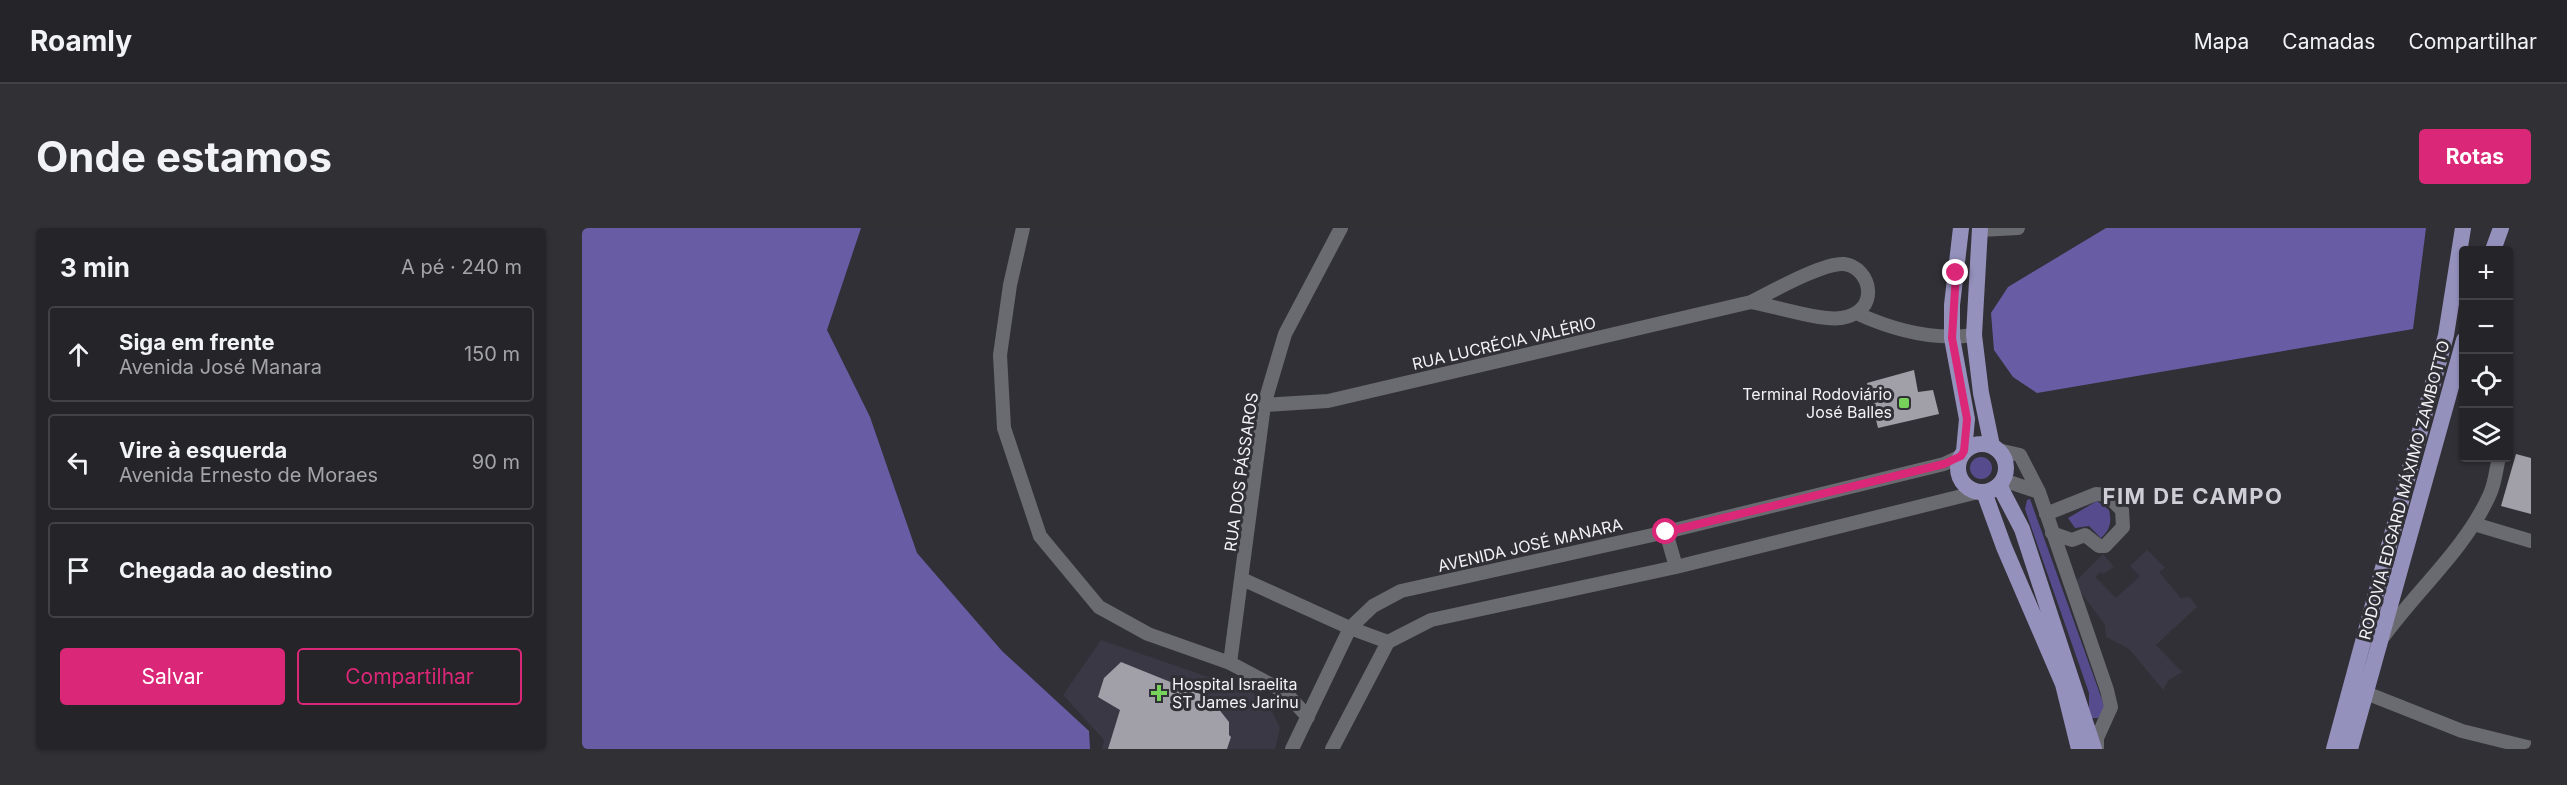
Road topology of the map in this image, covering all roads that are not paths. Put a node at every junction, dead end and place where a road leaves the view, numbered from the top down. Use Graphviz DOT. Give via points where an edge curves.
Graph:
graph roads {
  1 [pos="1023,228"];
  2 [pos="1341,228"];
  3 [pos="1961,228"];
  4 [pos="2018,228"];
  5 [pos="2463,228"];
  6 [pos="2501,228"];
  7 [pos="1980,229"];
  8 [pos="2494,246"];
  9 [pos="2502,246"];
  10 [pos="1751,302"];
  11 [pos="1856,313"];
  12 [pos="1974,335"];
  13 [pos="1952,338"];
  14 [pos="2459,354"];
  15 [pos="1264,405"];
  16 [pos="1995,448"];
  17 [pos="1963,454"];
  18 [pos="2498,462"];
  19 [pos="1991,487"];
  20 [pos="2039,492"];
  21 [pos="2046,514"];
  22 [pos="2474,524"];
  23 [pos="1666,532"];
  24 [pos="2052,533"];
  25 [pos="2531,541"];
  26 [pos="1676,567"];
  27 [pos="1242,579"];
  28 [pos="1350,628"];
  29 [pos="2382,638"];
  30 [pos="1388,642"];
  31 [pos="1230,663"];
  32 [pos="2366,693"];
  33 [pos="1308,717"];
  34 [pos="1337,748"];
  35 [pos="2531,748"];
  36 [pos="1292,749"];
  37 [pos="2079,749"];
  38 [pos="2095,749"];
  39 [pos="2334,749"];
  40 [pos="2350,749"];
  1 -- 31 [label="street" via="1000,355 1004,428 1040,536 1099,607 1148,634"];
  2 -- 15 [label="street, RUA DOS PÁSSAROS" via="1286,334"];
  3 -- 13 [label="main road"];
  4 -- 7 [label="street"];
  5 -- 39 [label="main road, RODOVIA EDGARD MÁXIMO ZAMBOTTO" via="2446,335"];
  6 -- 8 [label="main road"];
  6 -- 9 [label="street"];
  7 -- 12 [label="main road"];
  10 -- 11 [label="street, RUA LUCRÉCIA VALÉRIO" via="1826,317"];
  10 -- 11 [label="street, RUA LUCRÉCIA VALÉRIO" via="1807,274 1843,264 1855,268 1866,284 1868,301"];
  10 -- 15 [label="street, RUA LUCRÉCIA VALÉRIO" via="1328,401"];
  11 -- 13 [label="street" via="1880,324"];
  12 -- 13 [label="street"];
  12 -- 16 [label="main road" via="1981,393"];
  13 -- 17 [label="main road" via="1967,419"];
  14 -- 29 [label="main road, RODOVIA EDGARD MÁXIMO ZAMBOTTO"];
  15 -- 27 [label="street, RUA DOS PÁSSAROS"];
  16 -- 17 [label="main road" via="1977,444"];
  16 -- 19 [label="main road" via="2005,461"];
  16 -- 20 [label="street" via="2020,455"];
  17 -- 19 [label="main road" via="1959,476 1966,486"];
  17 -- 23 [label="street, AVENIDA JOSÉ MANARA" via="1944,464"];
  18 -- 22 [label="street" via="2491,492"];
  19 -- 20 [label="street"];
  19 -- 26 [label="street"];
  19 -- 37 [label="main road" via="2004,547 2063,684"];
  19 -- 38 [label="main road" via="2022,529"];
  20 -- 21 [label="street"];
  21 -- 24 [label="street"];
  21 -- 24 [label="street" via="2096,494 2107,495 2122,510 2123,527 2104,546 2085,535 2072,540"];
  22 -- 25 [label="street"];
  22 -- 29 [label="street"];
  23 -- 26 [label="street"];
  23 -- 28 [label="street, AVENIDA JOSÉ MANARA" via="1401,591 1373,606"];
  24 -- 38 [label="street" via="2111,707"];
  26 -- 30 [label="street" via="1431,620"];
  27 -- 28 [label="street"];
  27 -- 31 [label="street, RUA DOS PÁSSAROS"];
  28 -- 30 [label="street"];
  28 -- 33 [label="street, AVENIDA JOSÉ MANARA"];
  29 -- 32 [label="main road, RODOVIA EDGARD MÁXIMO ZAMBOTTO"];
  30 -- 34 [label="street"];
  31 -- 33 [label="street" via="1285,692"];
  32 -- 35 [label="street" via="2462,731"];
  32 -- 40 [label="main road, RODOVIA EDGARD MÁXIMO ZAMBOTTO"];
  33 -- 36 [label="street, AVENIDA JOSÉ MANARA"];
}
